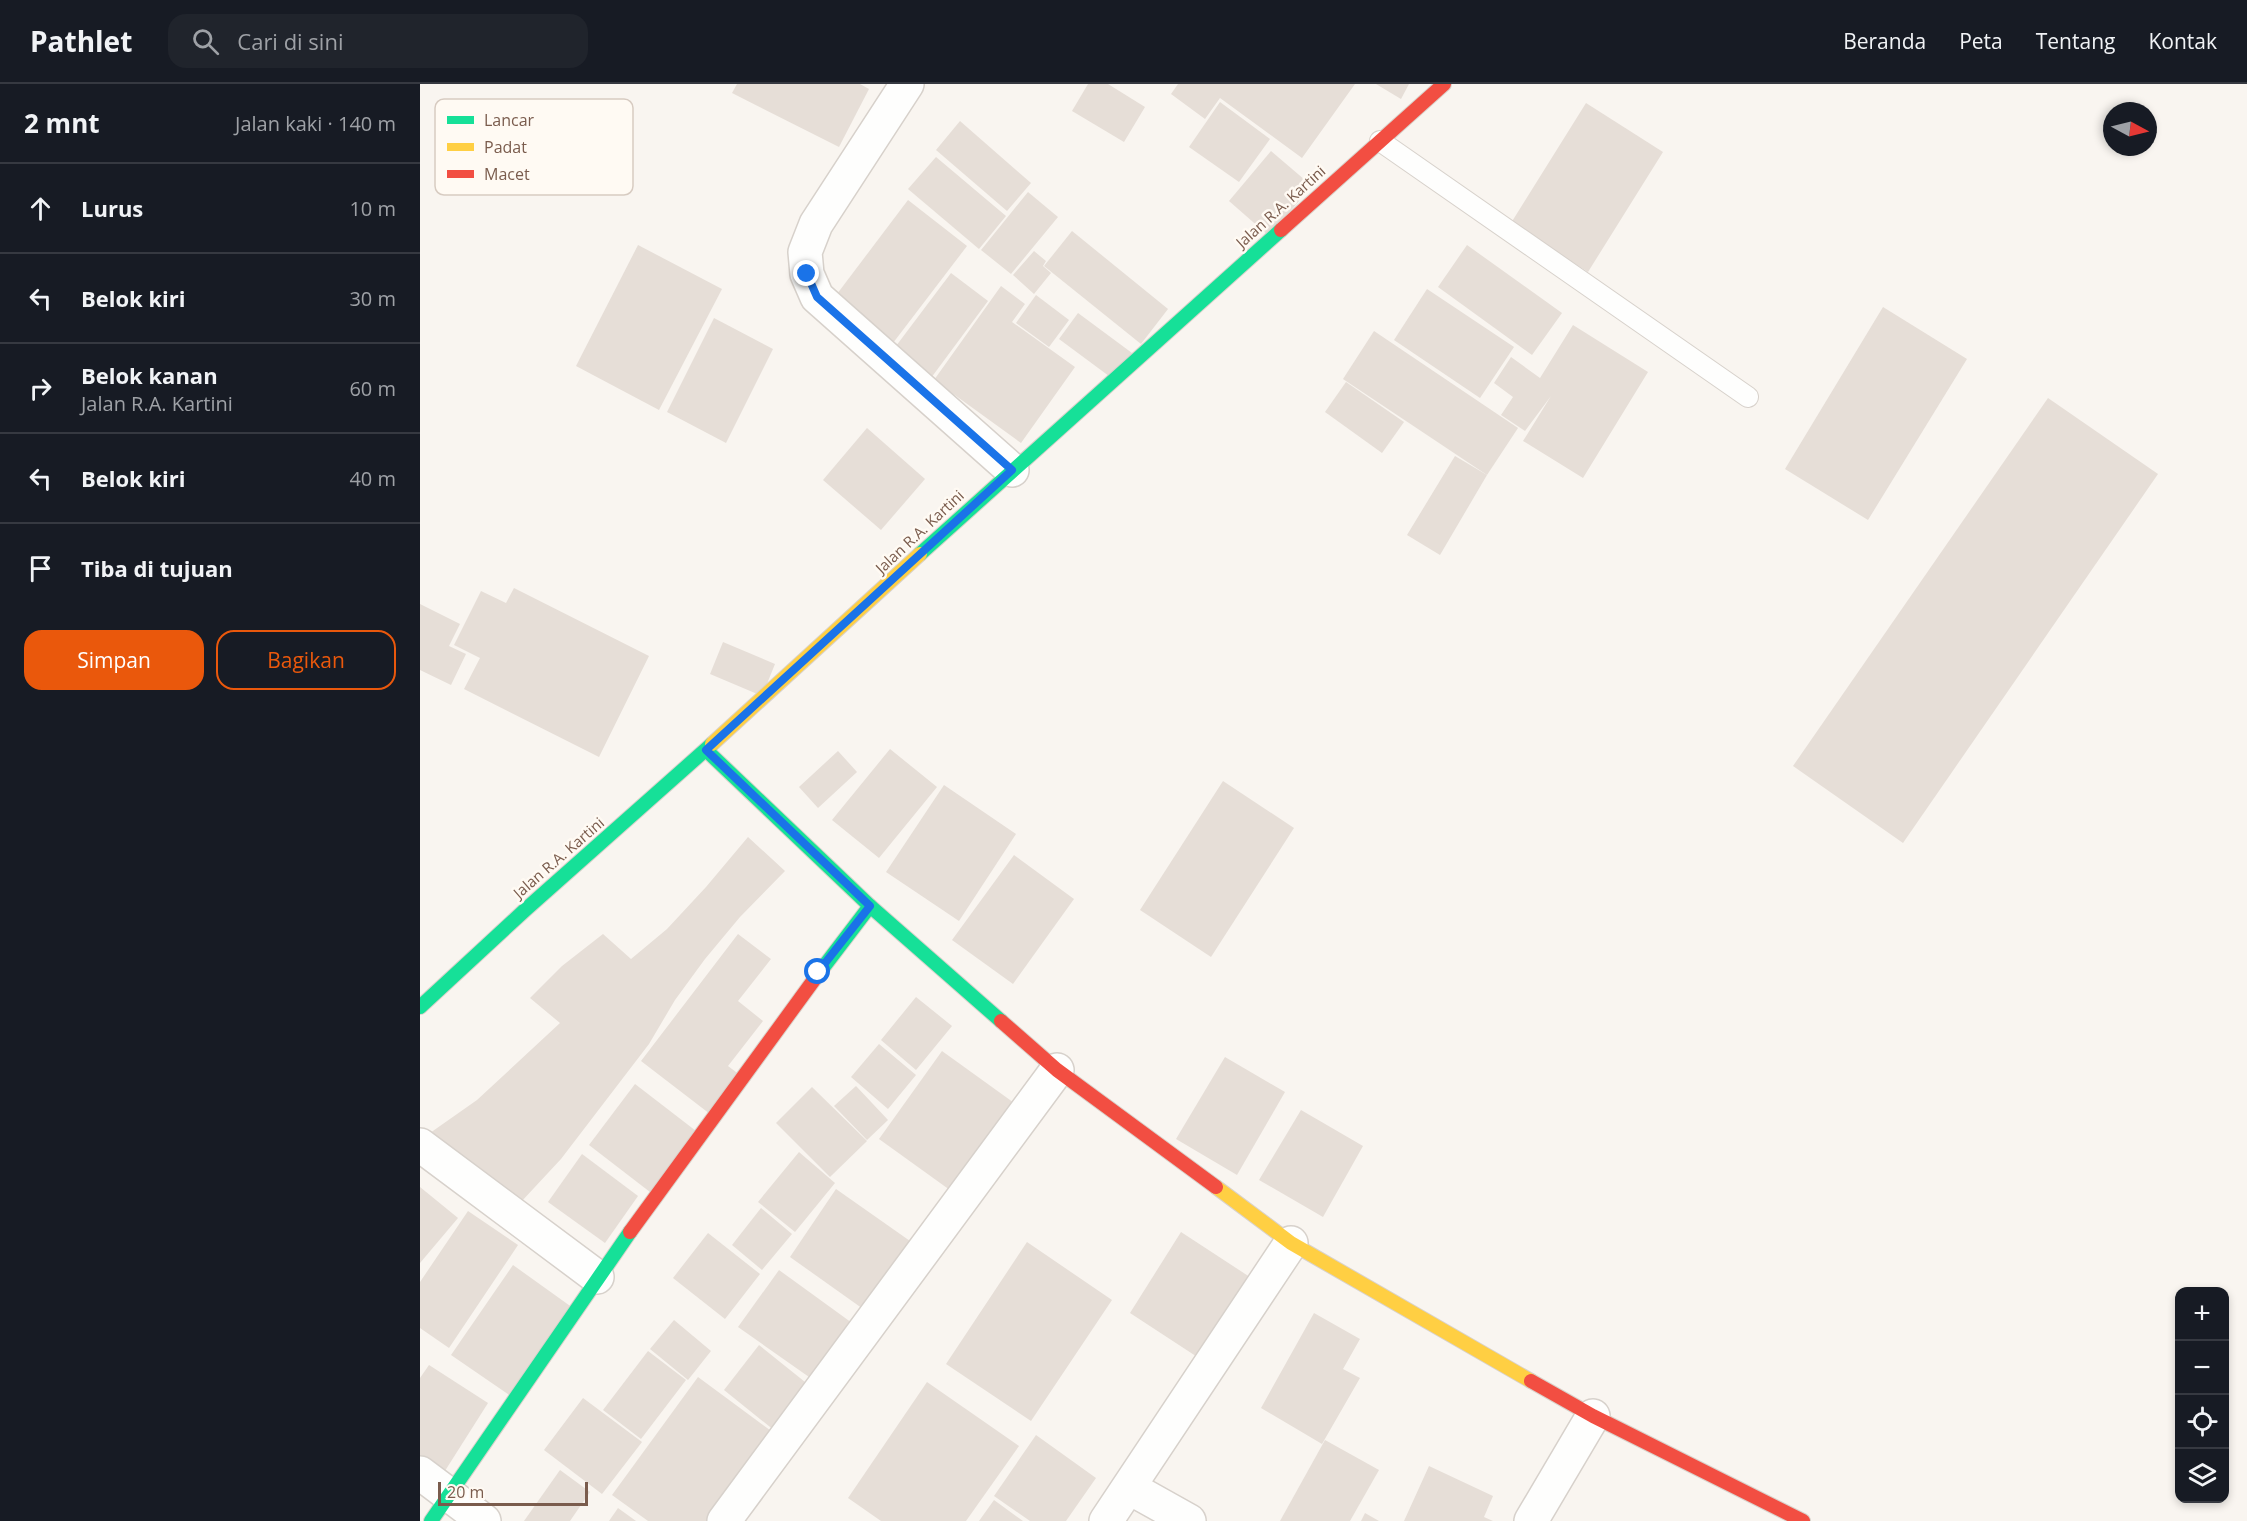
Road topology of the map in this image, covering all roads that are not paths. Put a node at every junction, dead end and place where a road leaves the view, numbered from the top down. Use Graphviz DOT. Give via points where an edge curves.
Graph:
graph roads {
  1 [pos="907,84"];
  2 [pos="1444,84"];
  3 [pos="1380,141"];
  4 [pos="1748,397"];
  5 [pos="1012,470"];
  6 [pos="706,750"];
  7 [pos="870,906"];
  8 [pos="420,1007"];
  9 [pos="1057,1070"];
  10 [pos="420,1145"];
  11 [pos="1291,1243"];
  12 [pos="597,1277"];
  13 [pos="1593,1416"];
  14 [pos="420,1473"];
  15 [pos="1130,1488"];
  16 [pos="440,1508"];
  17 [pos="484,1521"];
  18 [pos="724,1521"];
  19 [pos="1106,1521"];
  20 [pos="1190,1521"];
  21 [pos="1531,1521"];
  22 [pos="1803,1521"];
  1 -- 5 [label="street" via="816,224 805,252 807,274 817,297"];
  2 -- 3 [label="street, Jalan R.A. Kartini"];
  3 -- 4 [label="lane"];
  3 -- 5 [label="street, Jalan R.A. Kartini"];
  5 -- 6 [label="street, Jalan R.A. Kartini"];
  6 -- 7 [label="street"];
  6 -- 8 [label="street, Jalan R.A. Kartini"];
  7 -- 9 [label="street"];
  7 -- 12 [label="street"];
  9 -- 11 [label="street"];
  9 -- 18 [label="street"];
  10 -- 12 [label="street"];
  11 -- 13 [label="street"];
  11 -- 15 [label="street"];
  12 -- 16 [label="street"];
  13 -- 21 [label="street"];
  13 -- 22 [label="street"];
  14 -- 16 [label="street"];
  15 -- 19 [label="street"];
  15 -- 20 [label="street"];
  16 -- 17 [label="street"];
}
